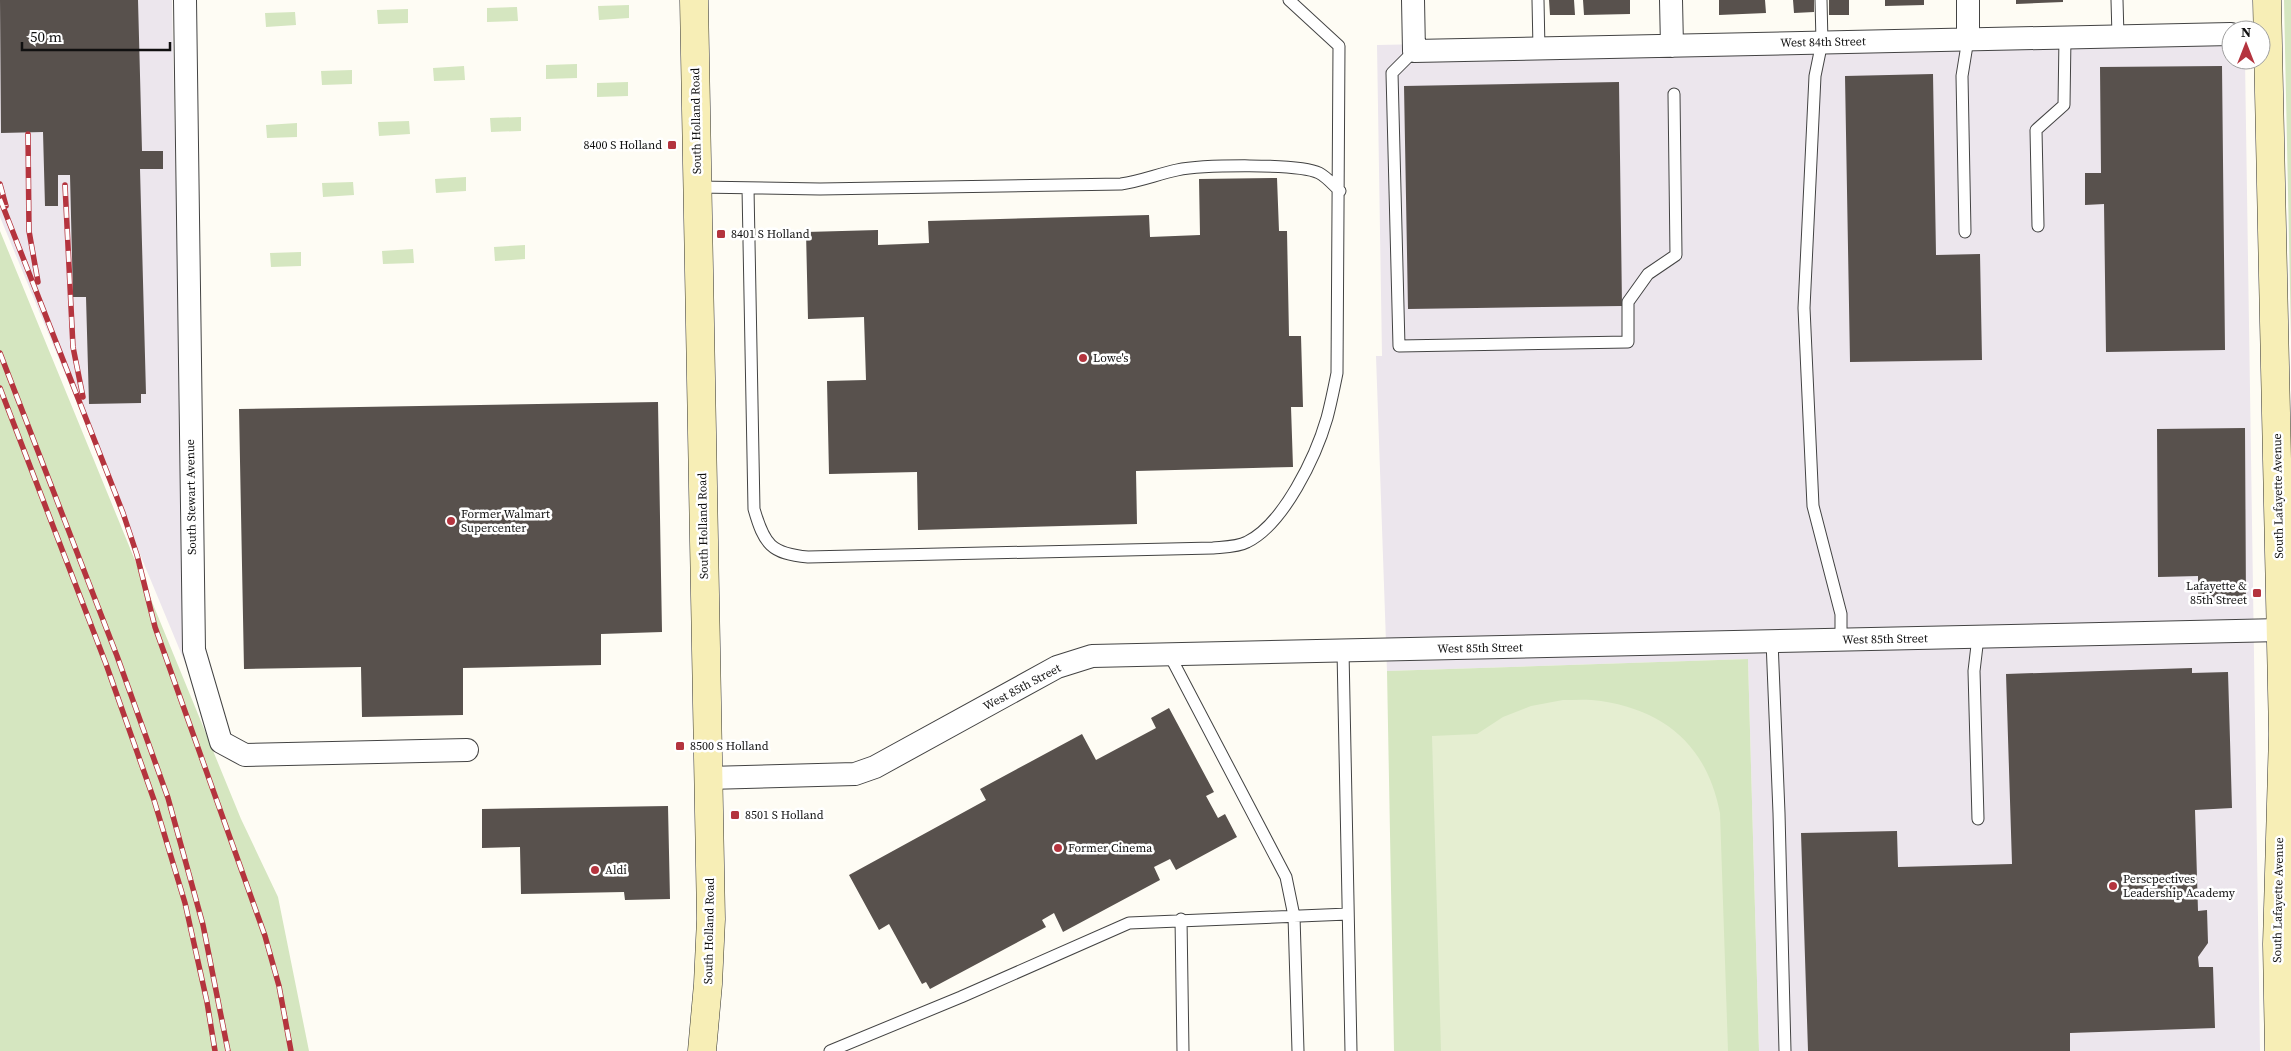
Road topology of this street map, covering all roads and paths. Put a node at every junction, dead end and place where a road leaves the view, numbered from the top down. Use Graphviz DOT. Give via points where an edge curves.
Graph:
graph roads {
  1 [pos="185,0"];
  2 [pos="694,0"];
  3 [pos="1289,0"];
  4 [pos="1413,0"];
  5 [pos="1538,0"];
  6 [pos="1671,0"];
  7 [pos="1821,0"];
  8 [pos="1968,0"];
  9 [pos="2117,0"];
  10 [pos="2267,0"];
  11 [pos="2265,20"];
  12 [pos="2221,34"];
  13 [pos="2118,36"];
  14 [pos="2065,37"];
  15 [pos="1968,39"];
  16 [pos="1822,42"];
  17 [pos="1672,46"];
  18 [pos="1539,49"];
  19 [pos="1414,51"];
  20 [pos="2265,70"];
  21 [pos="1674,94"];
  22 [pos="697,187"];
  23 [pos="748,188"];
  24 [pos="1340,191"];
  25 [pos="2038,226"];
  26 [pos="1965,232"];
  27 [pos="2281,630"];
  28 [pos="1978,637"];
  29 [pos="1841,640"];
  30 [pos="1772,641"];
  31 [pos="1343,651"];
  32 [pos="1169,654"];
  33 [pos="467,750"];
  34 [pos="708,778"];
  35 [pos="1978,819"];
  36 [pos="1348,914"];
  37 [pos="1294,916"];
  38 [pos="1181,919"];
  39 [pos="702,1051"];
  40 [pos="830,1051"];
  41 [pos="1183,1051"];
  42 [pos="1298,1051"];
  43 [pos="1351,1051"];
  44 [pos="1784,1051"];
  45 [pos="2279,1051"];
  1 -- 33 [label="street, South Stewart Avenue" via="194,650 221,742 245,755"];
  2 -- 22 [label="main road, South Holland Road"];
  3 -- 24 [label="lane" via="1339,46"];
  4 -- 19 [label="street"];
  5 -- 18 [label="lane"];
  6 -- 17 [label="street"];
  7 -- 16 [label="lane"];
  8 -- 15 [label="street"];
  9 -- 13 [label="lane"];
  10 -- 11 [label="main road, South Lafayette Avenue"];
  12 -- 13 [label="street, West 84th Street"];
  13 -- 14 [label="street, West 84th Street"];
  14 -- 15 [label="street, West 84th Street"];
  14 -- 25 [label="lane" via="2064,105 2036,130"];
  15 -- 16 [label="street, West 84th Street"];
  15 -- 26 [label="lane" via="1962,76"];
  16 -- 17 [label="street, West 84th Street"];
  16 -- 29 [label="lane" via="1815,76 1804,308 1813,506 1841,614"];
  17 -- 18 [label="street, West 84th Street"];
  18 -- 19 [label="street, West 84th Street"];
  19 -- 21 [label="lane" via="1392,73 1399,346 1628,342 1628,302 1648,274 1676,255"];
  20 -- 27 [label="main road, South Lafayette Avenue"];
  22 -- 23 [label="lane"];
  22 -- 34 [label="main road, South Holland Road"];
  23 -- 24 [label="lane" via="811,190 1121,184 1178,170 1232,166 1288,167 1319,173"];
  23 -- 24 [label="lane" via="754,508 759,526 775,550 808,557 1213,548 1246,543 1267,529 1292,494 1327,420 1337,373"];
  27 -- 28 [label="street, West 85th Street"];
  27 -- 45 [label="main road, South Lafayette Avenue" via="2283,734 2277,944"];
  28 -- 29 [label="street, West 85th Street"];
  28 -- 35 [label="lane" via="1974,671"];
  29 -- 30 [label="street, West 85th Street"];
  30 -- 31 [label="street, West 85th Street"];
  30 -- 44 [label="lane"];
  31 -- 32 [label="street, West 85th Street"];
  31 -- 36 [label="lane"];
  32 -- 34 [label="street, West 85th Street" via="1092,656 1057,667 875,767 855,774"];
  32 -- 37 [label="lane" via="1286,877"];
  34 -- 39 [label="main road, South Holland Road" via="711,919"];
  36 -- 37 [label="lane"];
  36 -- 43 [label="lane"];
  37 -- 38 [label="lane"];
  37 -- 42 [label="lane"];
  38 -- 40 [label="lane" via="1129,923"];
  38 -- 41 [label="lane"];
}
